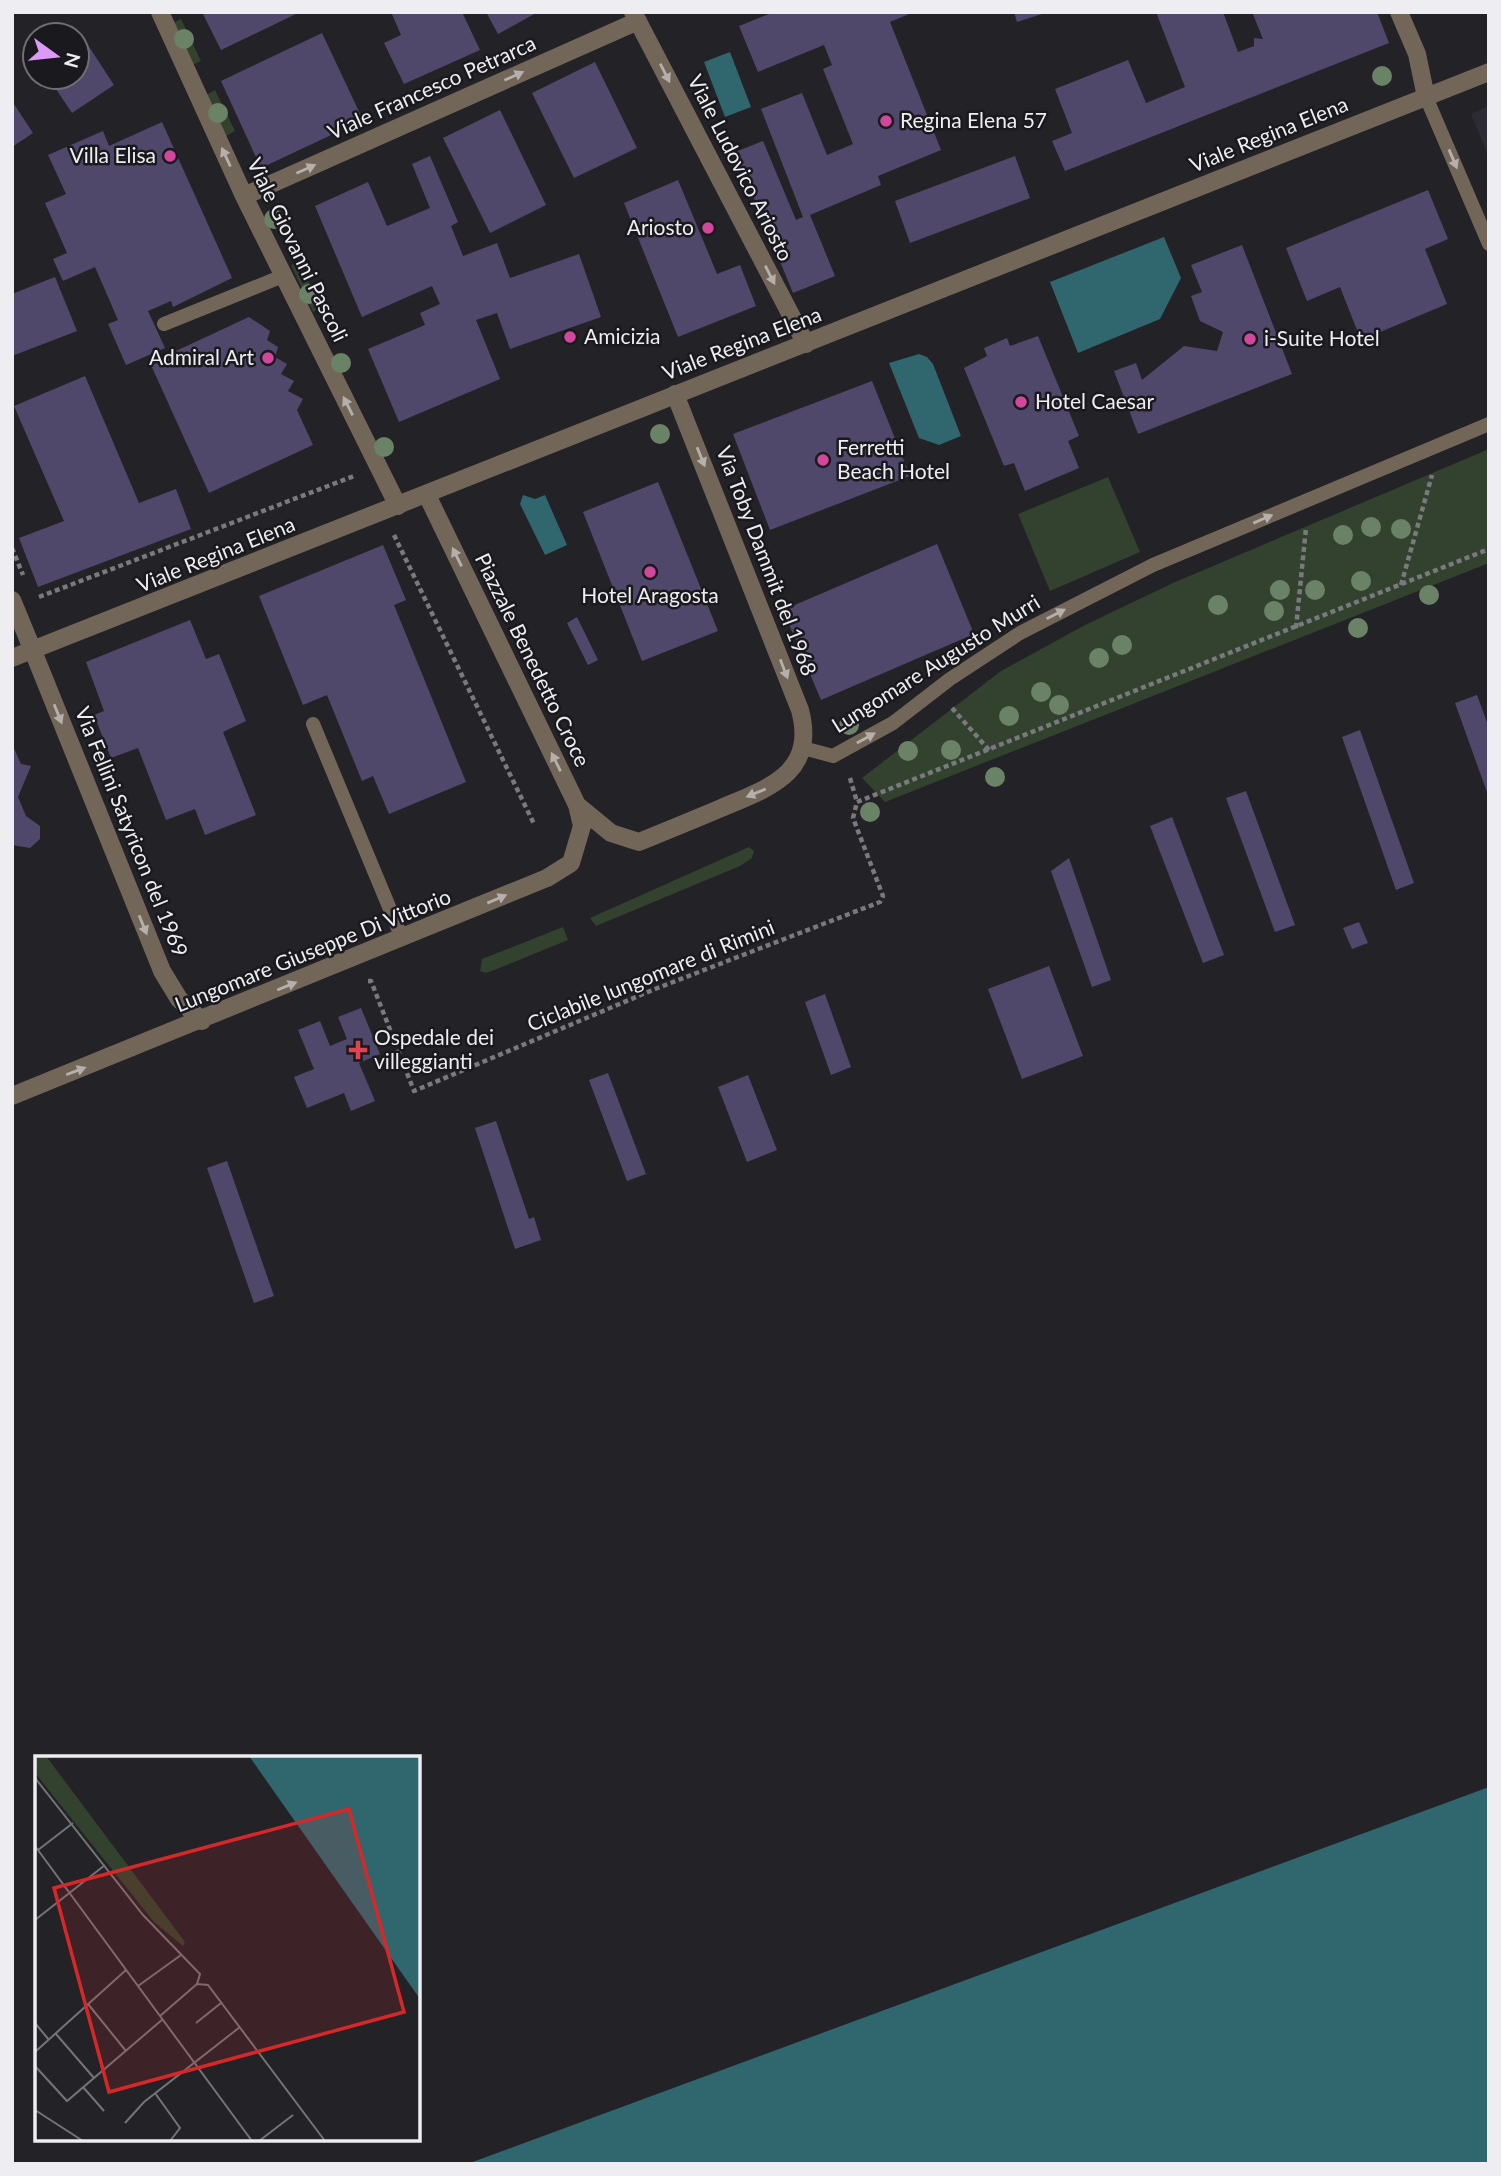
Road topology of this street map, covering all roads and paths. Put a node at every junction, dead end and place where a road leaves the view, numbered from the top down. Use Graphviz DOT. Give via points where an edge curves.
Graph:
graph roads {
  1 [pos="160,12"];
  2 [pos="1399,12"];
  3 [pos="636,17"];
  4 [pos="1489,72"];
  5 [pos="1426,97"];
  6 [pos="244,196"];
  7 [pos="1489,244"];
  8 [pos="283,276"];
  9 [pos="164,324"];
  10 [pos="806,344"];
  11 [pos="676,394"];
  12 [pos="1489,424"];
  13 [pos="1435,464"];
  14 [pos="362,474"];
  15 [pos="427,495"];
  16 [pos="398,506"];
  17 [pos="1307,518"];
  18 [pos="398,545"];
  19 [pos="1489,549"];
  20 [pos="1401,586"];
  21 [pos="12,600"];
  22 [pos="33,600"];
  23 [pos="1296,628"];
  24 [pos="33,650"];
  25 [pos="12,658"];
  26 [pos="947,703"];
  27 [pos="313,724"];
  28 [pos="803,748"];
  29 [pos="989,750"];
  30 [pos="577,805"];
  31 [pos="534,824"];
  32 [pos="402,938"];
  33 [pos="359,983"];
  34 [pos="202,1021"];
  35 [pos="12,1096"];
  6 -- 1 [label="street, Viale Giovanni Pascoli, one-way"];
  2 -- 5 [label="street" via="1417,54"];
  6 -- 3 [label="street, Viale Francesco Petrarca, one-way"];
  3 -- 10 [label="street, Viale Ludovico Ariosto, one-way"];
  4 -- 5 [label="street, Viale Regina Elena"];
  5 -- 7 [label="lane, one-way"];
  5 -- 10 [label="street, Viale Regina Elena"];
  6 -- 8 [label="street, Viale Giovanni Pascoli"];
  8 -- 9 [label="lane"];
  16 -- 8 [label="street, Viale Giovanni Pascoli, one-way"];
  10 -- 11 [label="street, Viale Regina Elena"];
  11 -- 15 [label="street, Viale Regina Elena"];
  11 -- 28 [label="street, Via Toby Dammit del 1968, one-way" via="800,710 805,728"];
  28 -- 12 [label="lane, Lungomare Augusto Murri, one-way" via="833,756 893,723 1020,633 1153,565"];
  13 -- 20 [label="path"];
  14 -- 22 [label="path"];
  15 -- 16 [label="street, Viale Regina Elena"];
  30 -- 15 [label="street, Piazzale Benedetto Croce, one-way"];
  16 -- 24 [label="street, Viale Regina Elena"];
  17 -- 23 [label="path"];
  18 -- 31 [label="path"];
  19 -- 20 [label="path"];
  20 -- 23 [label="path"];
  21 -- 24 [label="street, Via Fellini Satyricon del 1969"];
  23 -- 29 [label="path"];
  24 -- 25 [label="street, Viale Regina Elena"];
  24 -- 34 [label="street, Via Fellini Satyricon del 1969, one-way" via="162,971 179,999"];
  26 -- 29 [label="path"];
  27 -- 32 [label="lane"];
  28 -- 30 [label="street, Piazzale Benedetto Croce, one-way" via="793,768 773,786 639,842 611,833"];
  29 -- 33 [label="path, Ciclabile lungomare di Rimini" via="857,802 853,818 883,896 880,902 655,989 414,1091 371,981"];
  32 -- 30 [label="street, Lungomare Giuseppe Di Vittorio, one-way" via="547,878 571,863 582,826"];
  34 -- 32 [label="street, Lungomare Giuseppe Di Vittorio, one-way"];
  35 -- 34 [label="street, Lungomare Giuseppe Di Vittorio, one-way"];
}
